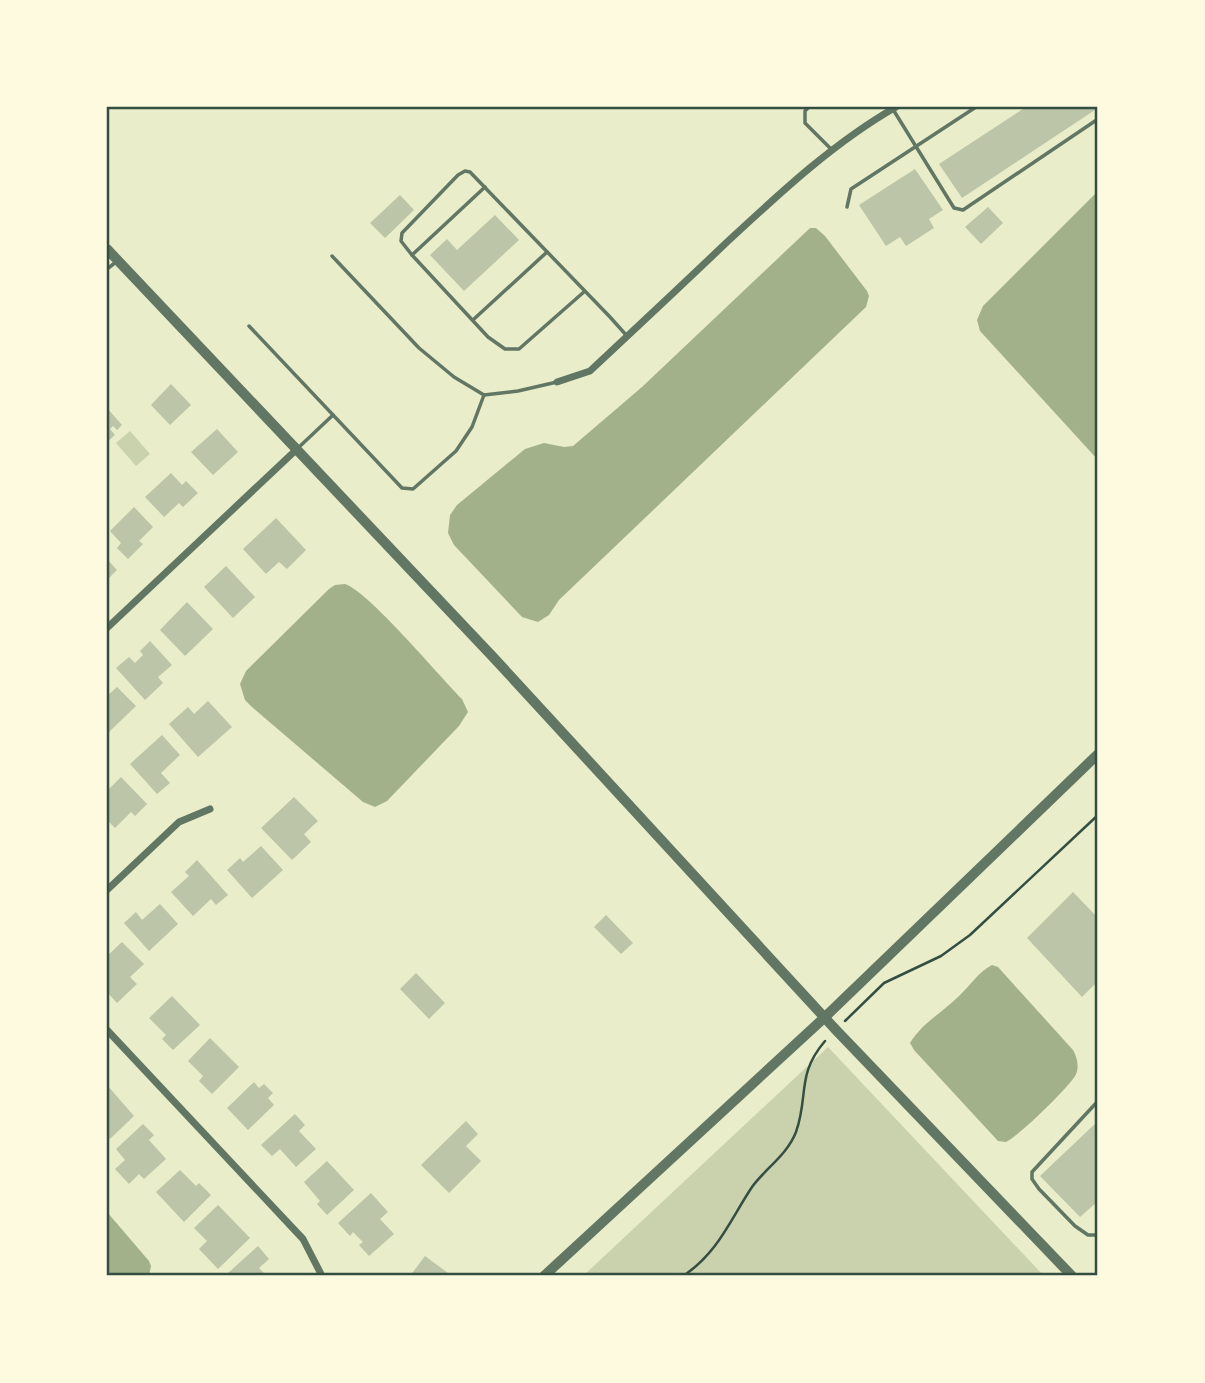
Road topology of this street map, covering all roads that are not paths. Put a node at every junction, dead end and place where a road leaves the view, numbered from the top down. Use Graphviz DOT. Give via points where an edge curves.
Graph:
graph roads {
  1 [pos="809,107"];
  2 [pos="976,107"];
  3 [pos="895,108"];
  4 [pos="1098,119"];
  5 [pos="915,147"];
  6 [pos="832,150"];
  7 [pos="485,187"];
  8 [pos="847,206"];
  9 [pos="107,248"];
  10 [pos="547,252"];
  11 [pos="412,255"];
  12 [pos="332,256"];
  13 [pos="118,260"];
  14 [pos="107,269"];
  15 [pos="585,291"];
  16 [pos="474,319"];
  17 [pos="249,326"];
  18 [pos="627,336"];
  19 [pos="557,382"];
  20 [pos="484,395"];
  21 [pos="333,415"];
  22 [pos="297,449"];
  23 [pos="107,628"];
  24 [pos="1098,754"];
  25 [pos="210,809"];
  26 [pos="107,890"];
  27 [pos="825,1017"];
  28 [pos="107,1030"];
  29 [pos="1098,1101"];
  30 [pos="1098,1235"];
  31 [pos="320,1276"];
  32 [pos="544,1276"];
  33 [pos="1072,1276"];
  1 -- 6 [label="lane" via="806,123"];
  2 -- 5 [label="lane"];
  3 -- 5 [label="lane"];
  3 -- 6 [label="street"];
  4 -- 5 [label="lane" via="963,210 954,208"];
  5 -- 8 [label="lane" via="851,189"];
  6 -- 18 [label="street"];
  7 -- 10 [label="lane"];
  7 -- 11 [label="lane"];
  7 -- 11 [label="lane" via="470,172 458,175 402,233 401,241"];
  9 -- 13 [label="street"];
  10 -- 15 [label="lane"];
  10 -- 16 [label="lane"];
  11 -- 16 [label="lane"];
  12 -- 20 [label="lane" via="419,348"];
  13 -- 14 [label="lane"];
  13 -- 22 [label="street"];
  15 -- 16 [label="lane" via="519,349 505,349"];
  15 -- 18 [label="lane"];
  17 -- 21 [label="lane"];
  18 -- 19 [label="street" via="590,371"];
  19 -- 20 [label="lane"];
  20 -- 21 [label="lane" via="457,451 413,489 402,488"];
  21 -- 22 [label="lane"];
  22 -- 23 [label="street"];
  22 -- 27 [label="street"];
  24 -- 27 [label="street"];
  25 -- 26 [label="street" via="179,822"];
  27 -- 32 [label="street"];
  27 -- 33 [label="street"];
  28 -- 31 [label="street" via="303,1239"];
  29 -- 30 [label="lane" via="1032,1172 1032,1179 1075,1226 1088,1236"];
}
